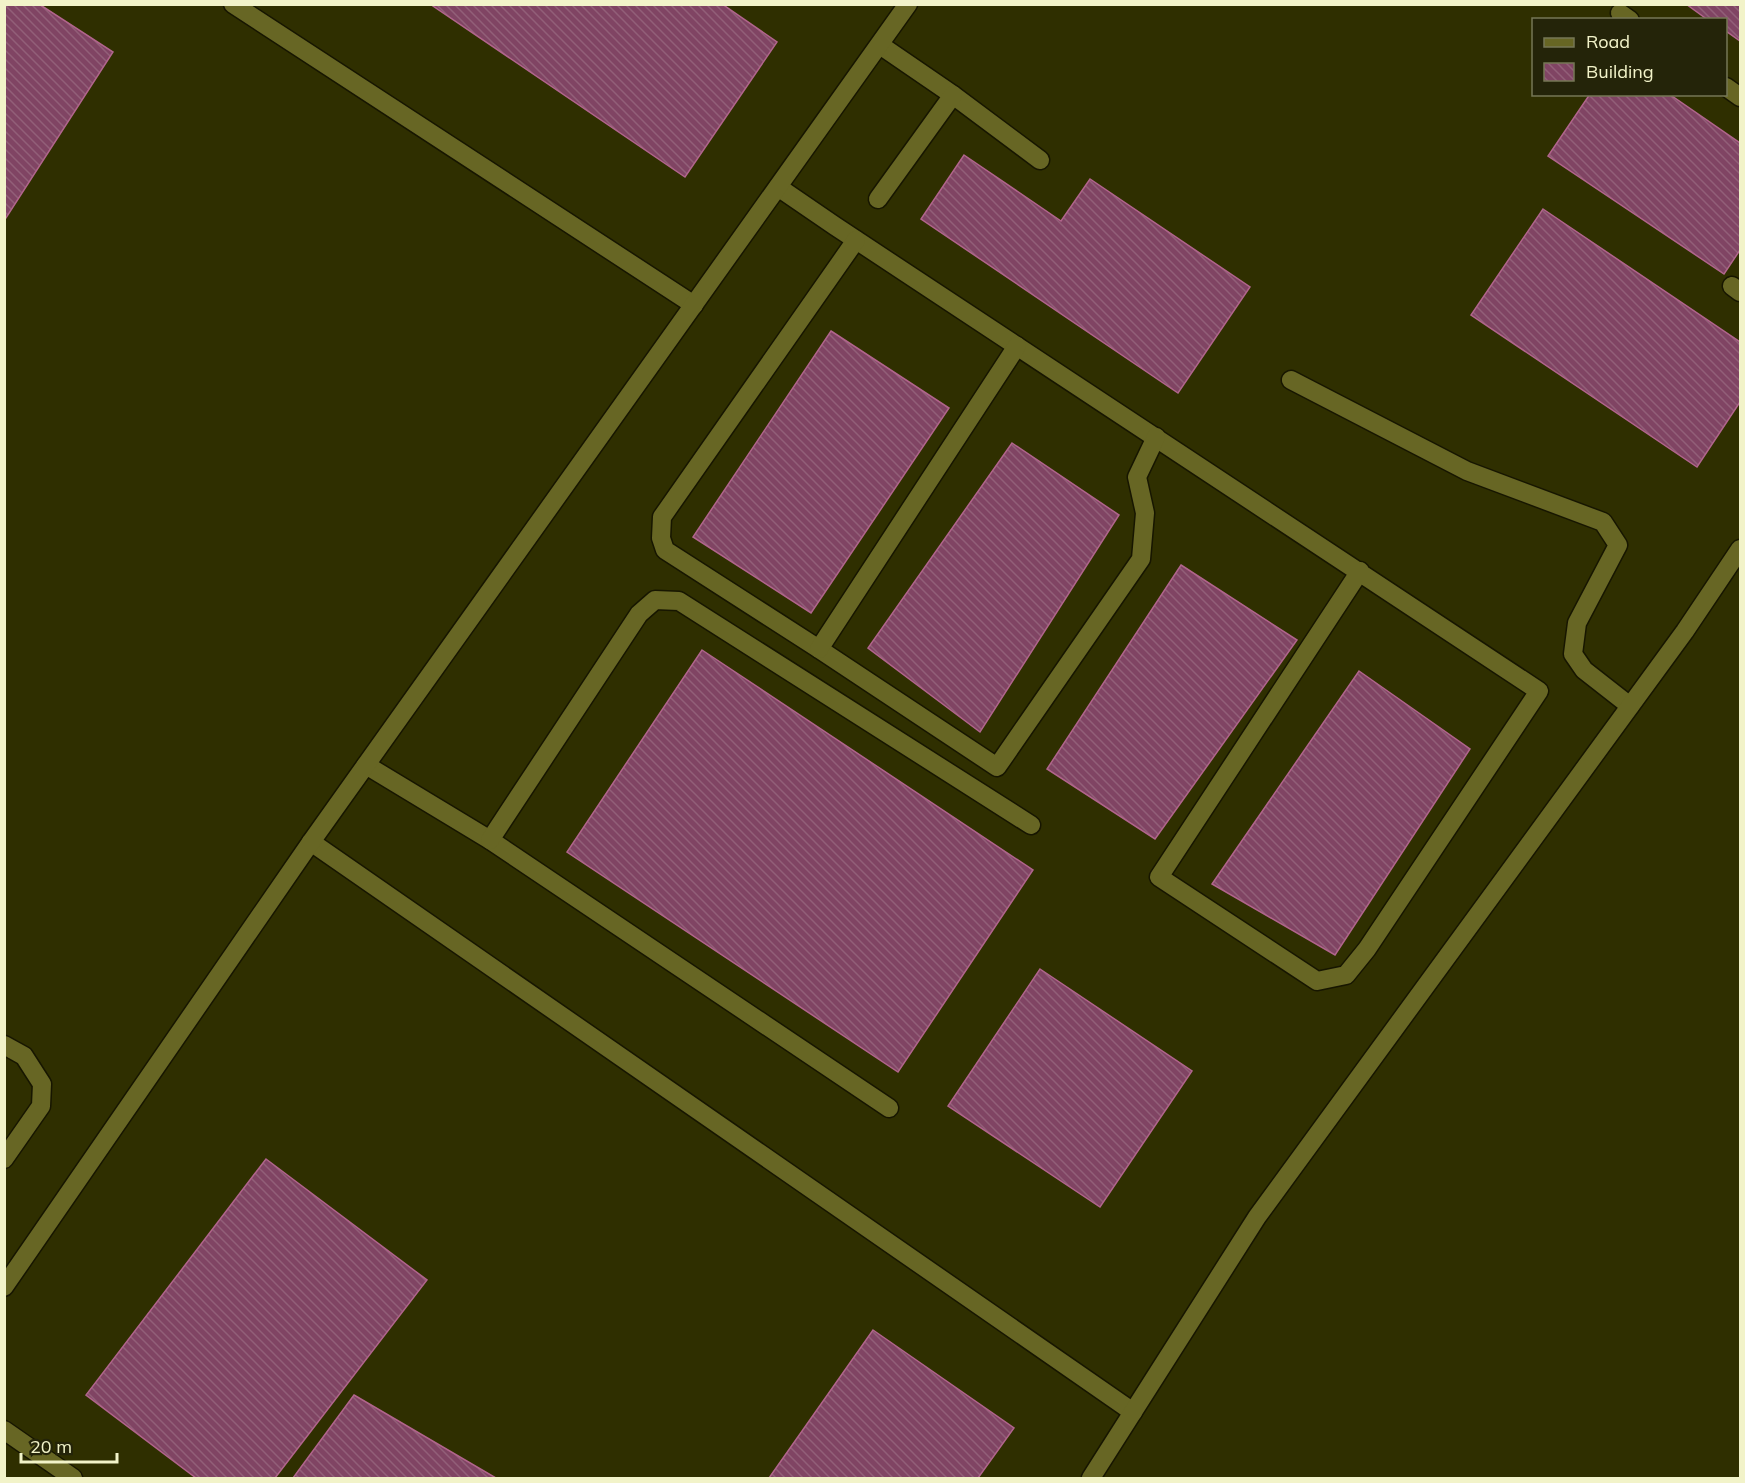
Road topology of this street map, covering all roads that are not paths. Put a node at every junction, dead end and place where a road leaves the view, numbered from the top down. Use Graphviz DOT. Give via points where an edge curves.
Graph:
graph roads {
  1 [pos="232,4"];
  2 [pos="908,4"];
  3 [pos="880,45"];
  4 [pos="1727,88"];
  5 [pos="953,95"];
  6 [pos="1740,97"];
  7 [pos="1040,160"];
  8 [pos="778,187"];
  9 [pos="878,199"];
  10 [pos="856,240"];
  11 [pos="694,305"];
  12 [pos="1017,346"];
  13 [pos="1291,380"];
  14 [pos="1156,437"];
  15 [pos="1740,549"];
  16 [pos="1360,571"];
  17 [pos="819,649"];
  18 [pos="1630,706"];
  19 [pos="366,765"];
  20 [pos="1031,825"];
  21 [pos="490,840"];
  22 [pos="311,842"];
  23 [pos="4,1045"];
  24 [pos="889,1108"];
  25 [pos="4,1159"];
  26 [pos="4,1287"];
  27 [pos="1132,1412"];
  28 [pos="4,1430"];
  29 [pos="73,1479"];
  30 [pos="1090,1479"];
  1 -- 11 [label="street"];
  2 -- 3 [label="street"];
  3 -- 5 [label="street"];
  3 -- 8 [label="street"];
  4 -- 6 [label="street"];
  5 -- 7 [label="street"];
  5 -- 9 [label="street"];
  8 -- 10 [label="street"];
  8 -- 11 [label="street"];
  10 -- 12 [label="street"];
  10 -- 17 [label="street" via="662,517 665,550"];
  11 -- 19 [label="street"];
  12 -- 14 [label="street"];
  12 -- 17 [label="street"];
  13 -- 18 [label="street" via="1467,471 1603,522 1618,545 1577,623 1574,654 1584,670"];
  14 -- 16 [label="street"];
  14 -- 17 [label="street" via="1137,477 1145,513 1141,559 996,767"];
  15 -- 18 [label="street"];
  16 -- 16 [label="street" via="1158,877 1317,981 1346,975 1367,949 1539,691"];
  18 -- 27 [label="street" via="1257,1217"];
  19 -- 21 [label="street"];
  19 -- 22 [label="street"];
  20 -- 21 [label="street" via="679,601 655,600 639,614"];
  21 -- 24 [label="street"];
  22 -- 26 [label="street"];
  22 -- 27 [label="street"];
  23 -- 25 [label="street" via="24,1056 42,1084 41,1106"];
  27 -- 30 [label="street"];
  28 -- 29 [label="street"];
}
